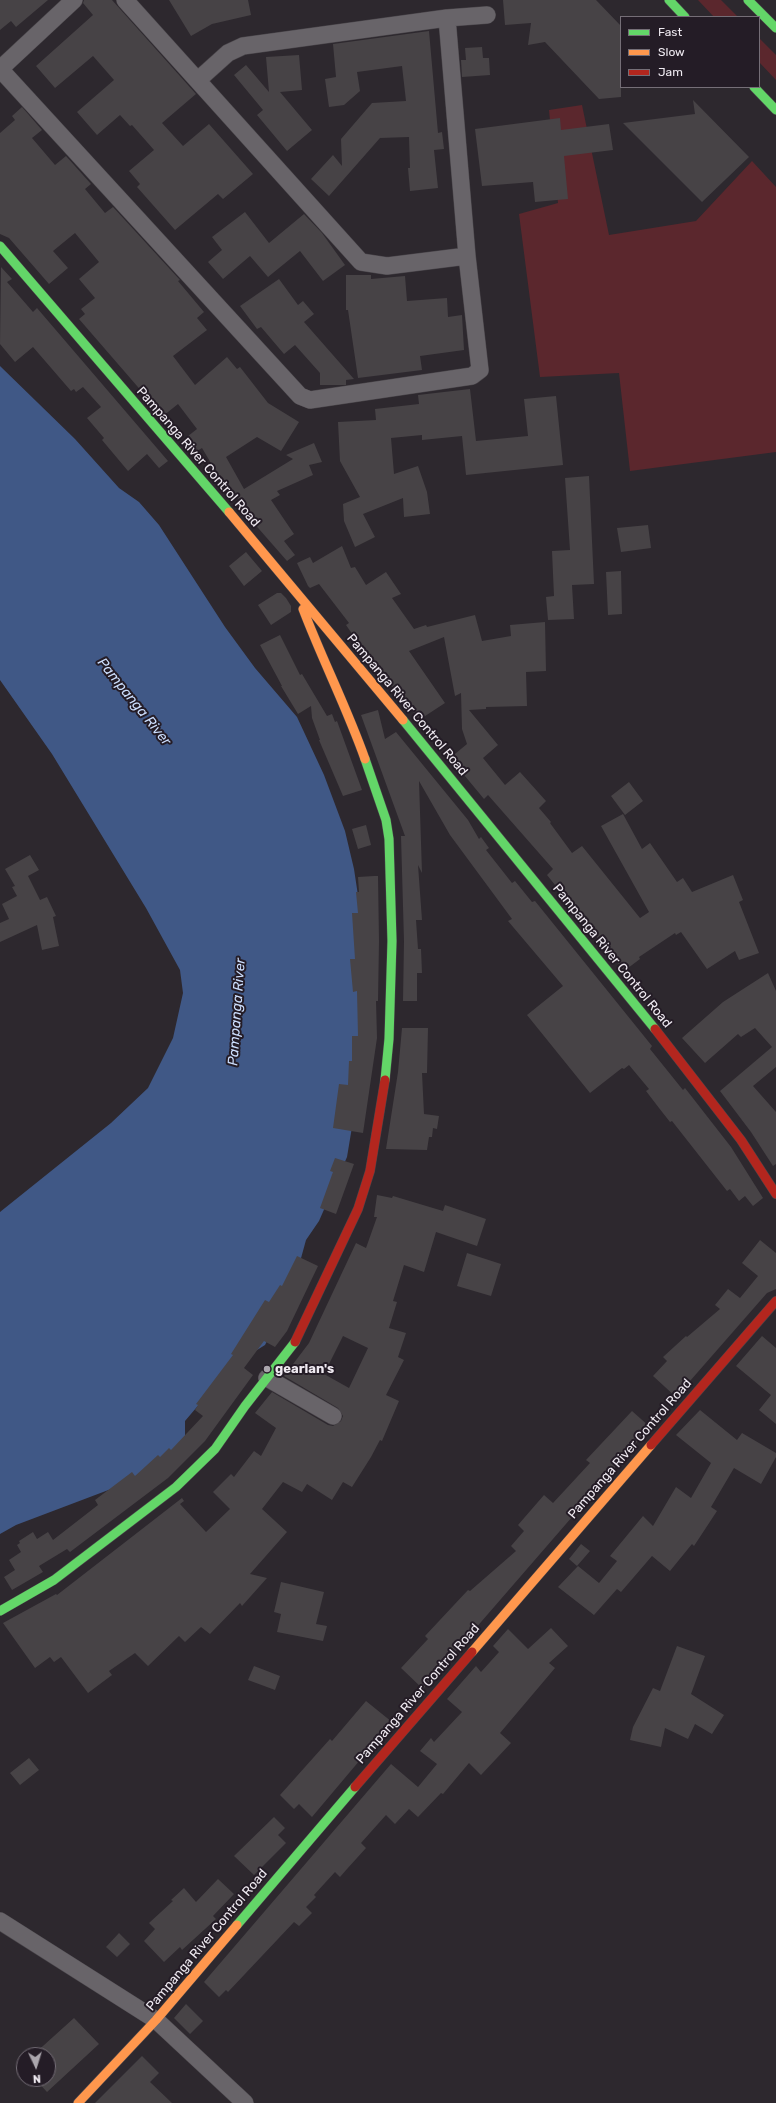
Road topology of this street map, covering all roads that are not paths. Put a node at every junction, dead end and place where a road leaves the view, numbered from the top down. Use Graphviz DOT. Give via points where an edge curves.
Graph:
graph roads {
  1 [pos="74,0"];
  2 [pos="125,0"];
  3 [pos="669,0"];
  4 [pos="748,0"];
  5 [pos="486,15"];
  6 [pos="684,16"];
  7 [pos="447,18"];
  8 [pos="776,28"];
  9 [pos="0,69"];
  10 [pos="198,80"];
  11 [pos="755,88"];
  12 [pos="776,110"];
  13 [pos="0,246"];
  14 [pos="467,256"];
  15 [pos="296,591"];
  16 [pos="776,1194"];
  17 [pos="776,1301"];
  18 [pos="267,1378"];
  19 [pos="332,1416"];
  20 [pos="0,1611"];
  21 [pos="0,1921"];
  22 [pos="156,2020"];
  23 [pos="78,2103"];
  24 [pos="245,2103"];
  1 -- 9 [label="street"];
  2 -- 10 [label="street"];
  3 -- 6 [label="main road"];
  4 -- 8 [label="main road"];
  5 -- 7 [label="street"];
  7 -- 10 [label="street" via="243,46 228,53"];
  7 -- 14 [label="street"];
  9 -- 14 [label="street" via="300,396 310,400 472,376 478,373 481,367"];
  10 -- 14 [label="street" via="361,262 387,266"];
  11 -- 12 [label="main road"];
  13 -- 15 [label="main road, Pampanga River Control Road"];
  15 -- 16 [label="main road, Pampanga River Control Road" via="687,1069 741,1140"];
  15 -- 18 [label="main road" via="355,731 386,820 389,839 392,993 384,1085 370,1171 358,1209 298,1338"];
  17 -- 22 [label="main road, Pampanga River Control Road" via="297,1853"];
  18 -- 19 [label="street"];
  18 -- 20 [label="main road" via="215,1449 176,1487 54,1580"];
  21 -- 22 [label="street"];
  22 -- 23 [label="main road, Pampanga River Control Road"];
  22 -- 24 [label="street"];
}
